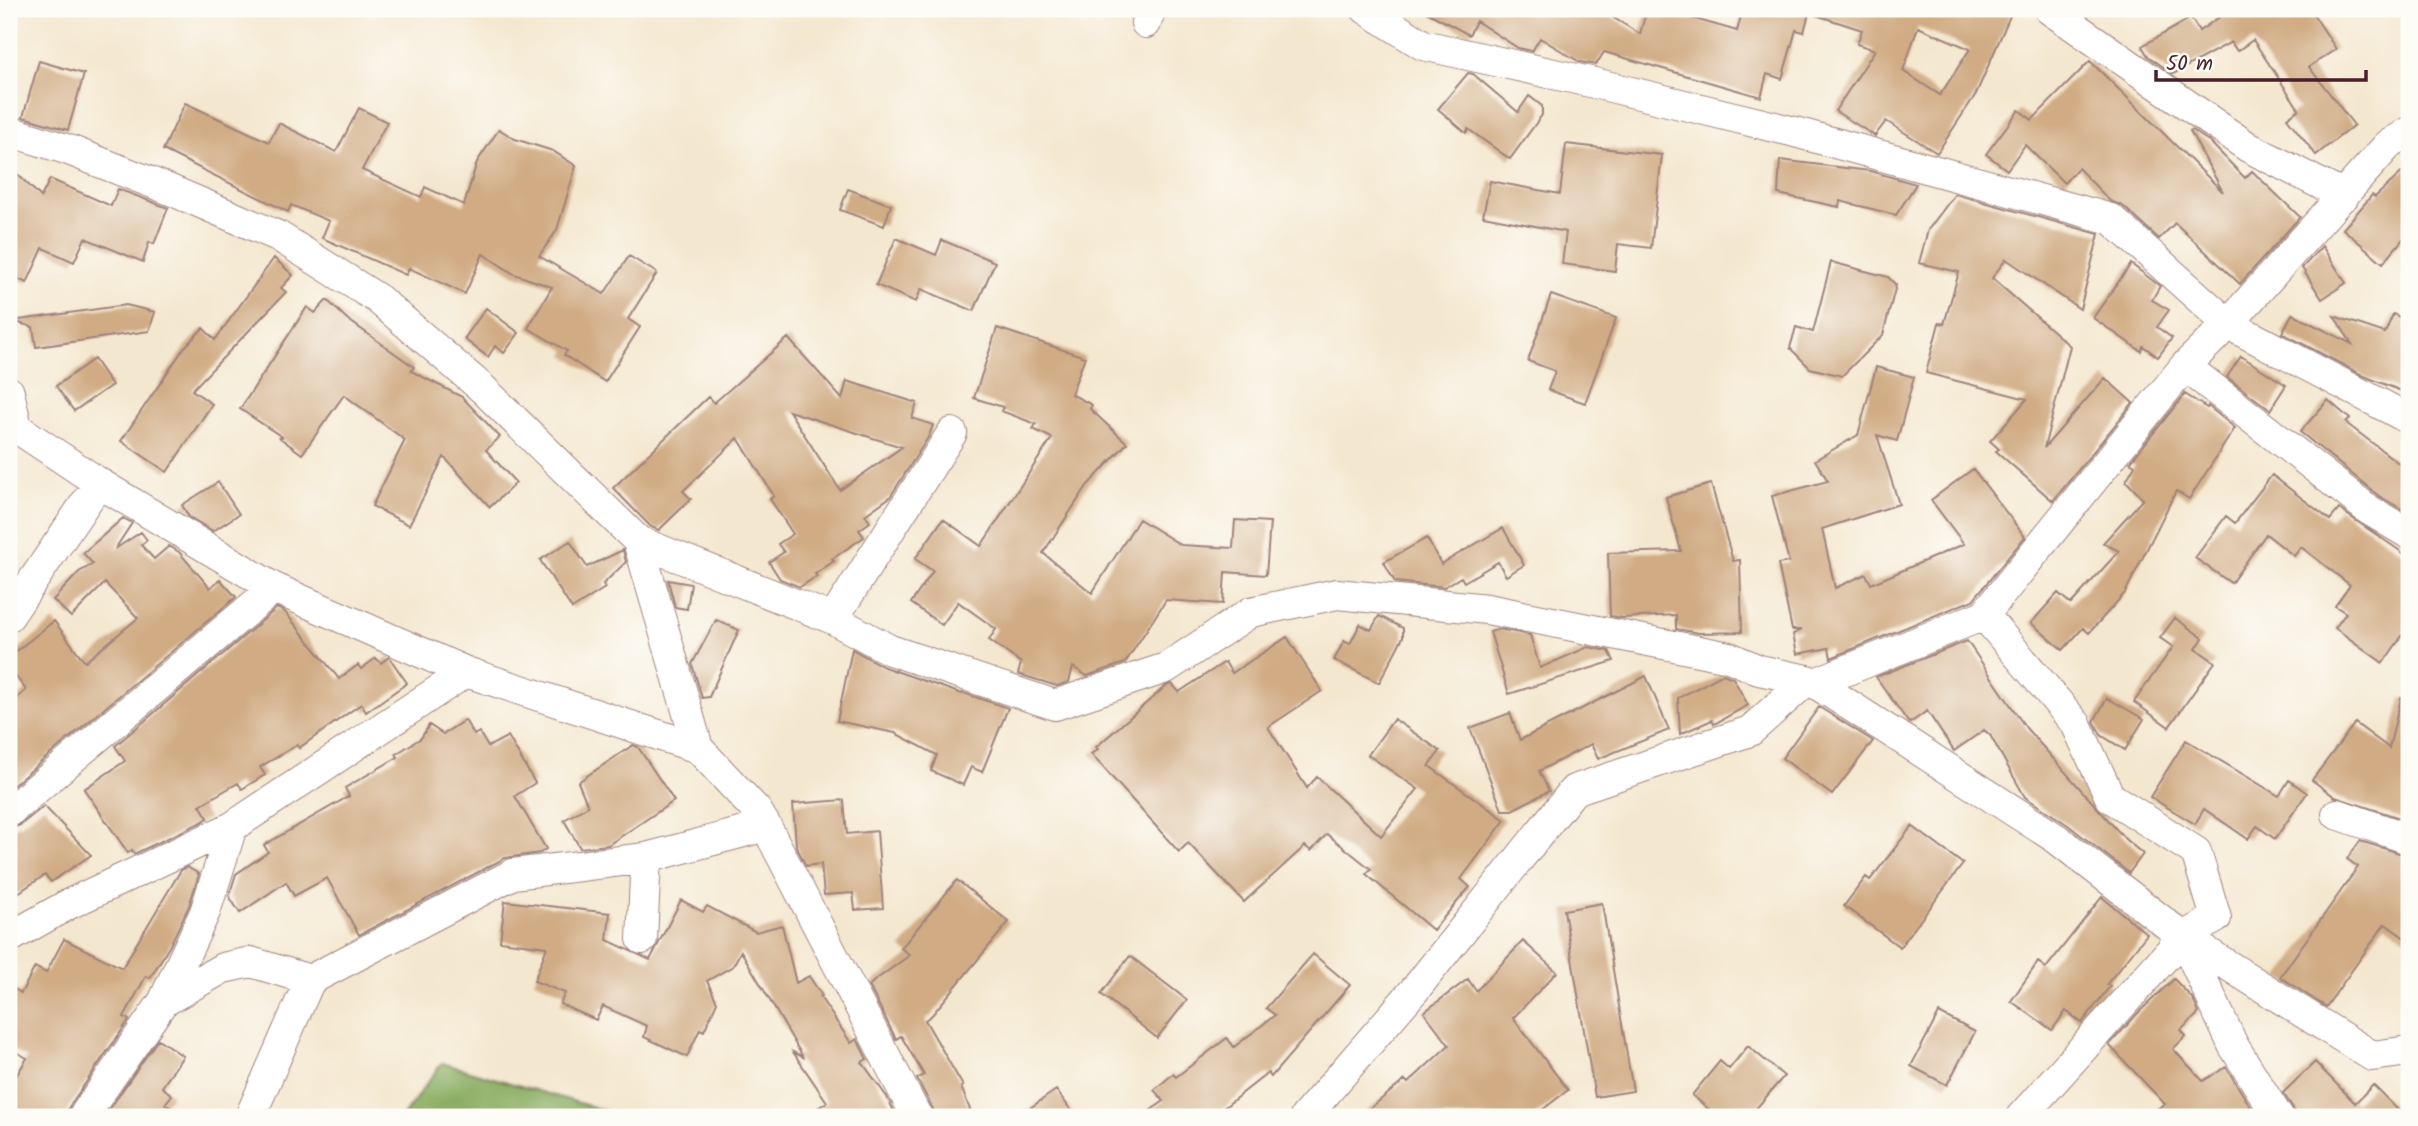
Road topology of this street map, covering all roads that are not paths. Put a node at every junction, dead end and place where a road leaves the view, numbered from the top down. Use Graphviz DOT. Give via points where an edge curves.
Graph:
graph roads {
  1 [pos="1366,9"];
  2 [pos="2049,9"];
  3 [pos="9,131"];
  4 [pos="2409,132"];
  5 [pos="2344,196"];
  6 [pos="2228,324"];
  7 [pos="2185,366"];
  8 [pos="9,392"];
  9 [pos="2409,419"];
  10 [pos="952,433"];
  11 [pos="99,483"];
  12 [pos="2409,534"];
  13 [pos="638,541"];
  14 [pos="274,588"];
  15 [pos="1984,615"];
  16 [pos="9,616"];
  17 [pos="833,619"];
  18 [pos="466,671"];
  19 [pos="1811,681"];
  20 [pos="698,748"];
  21 [pos="9,812"];
  22 [pos="2337,814"];
  23 [pos="766,826"];
  24 [pos="232,827"];
  25 [pos="2409,839"];
  26 [pos="646,858"];
  27 [pos="2183,937"];
  28 [pos="9,938"];
  29 [pos="642,939"];
  30 [pos="310,980"];
  31 [pos="163,1002"];
  32 [pos="2409,1051"];
  33 [pos="83,1117"];
  34 [pos="250,1117"];
  35 [pos="917,1117"];
  36 [pos="1305,1117"];
  37 [pos="2021,1117"];
  38 [pos="2278,1117"];
  1 -- 6 [label="street" via="1423,45 1795,132 2111,219"];
  2 -- 5 [label="street" via="2248,147"];
  3 -- 13 [label="street" via="69,150 278,236 378,299 483,389"];
  4 -- 5 [label="street" via="2388,145"];
  5 -- 6 [label="street"];
  6 -- 7 [label="street"];
  6 -- 9 [label="street"];
  7 -- 12 [label="street" via="2369,510"];
  7 -- 15 [label="street"];
  8 -- 11 [label="street" via="17,428"];
  10 -- 17 [label="street"];
  11 -- 14 [label="street"];
  11 -- 16 [label="street"];
  13 -- 17 [label="street"];
  13 -- 20 [label="street"];
  14 -- 18 [label="street"];
  14 -- 21 [label="street"];
  15 -- 19 [label="street"];
  15 -- 27 [label="street" via="2076,724 2109,797 2196,852 2216,918"];
  17 -- 19 [label="street" via="890,650 1055,705 1166,668 1251,612 1337,593 1487,609 1728,657 1759,670"];
  18 -- 20 [label="street"];
  18 -- 24 [label="street"];
  19 -- 27 [label="street" via="2057,839"];
  19 -- 36 [label="street" via="1749,731 1574,790 1417,987"];
  20 -- 23 [label="street"];
  22 -- 25 [label="street"];
  23 -- 26 [label="street"];
  23 -- 35 [label="street"];
  24 -- 28 [label="street" via="69,904"];
  24 -- 31 [label="street" via="205,912"];
  26 -- 29 [label="street"];
  26 -- 30 [label="street" via="513,874"];
  27 -- 32 [label="street" via="2372,1056"];
  27 -- 37 [label="street"];
  27 -- 38 [label="street" via="2233,1045"];
  30 -- 31 [label="street" via="251,962 223,968"];
  30 -- 34 [label="street"];
  31 -- 33 [label="street"];
}
